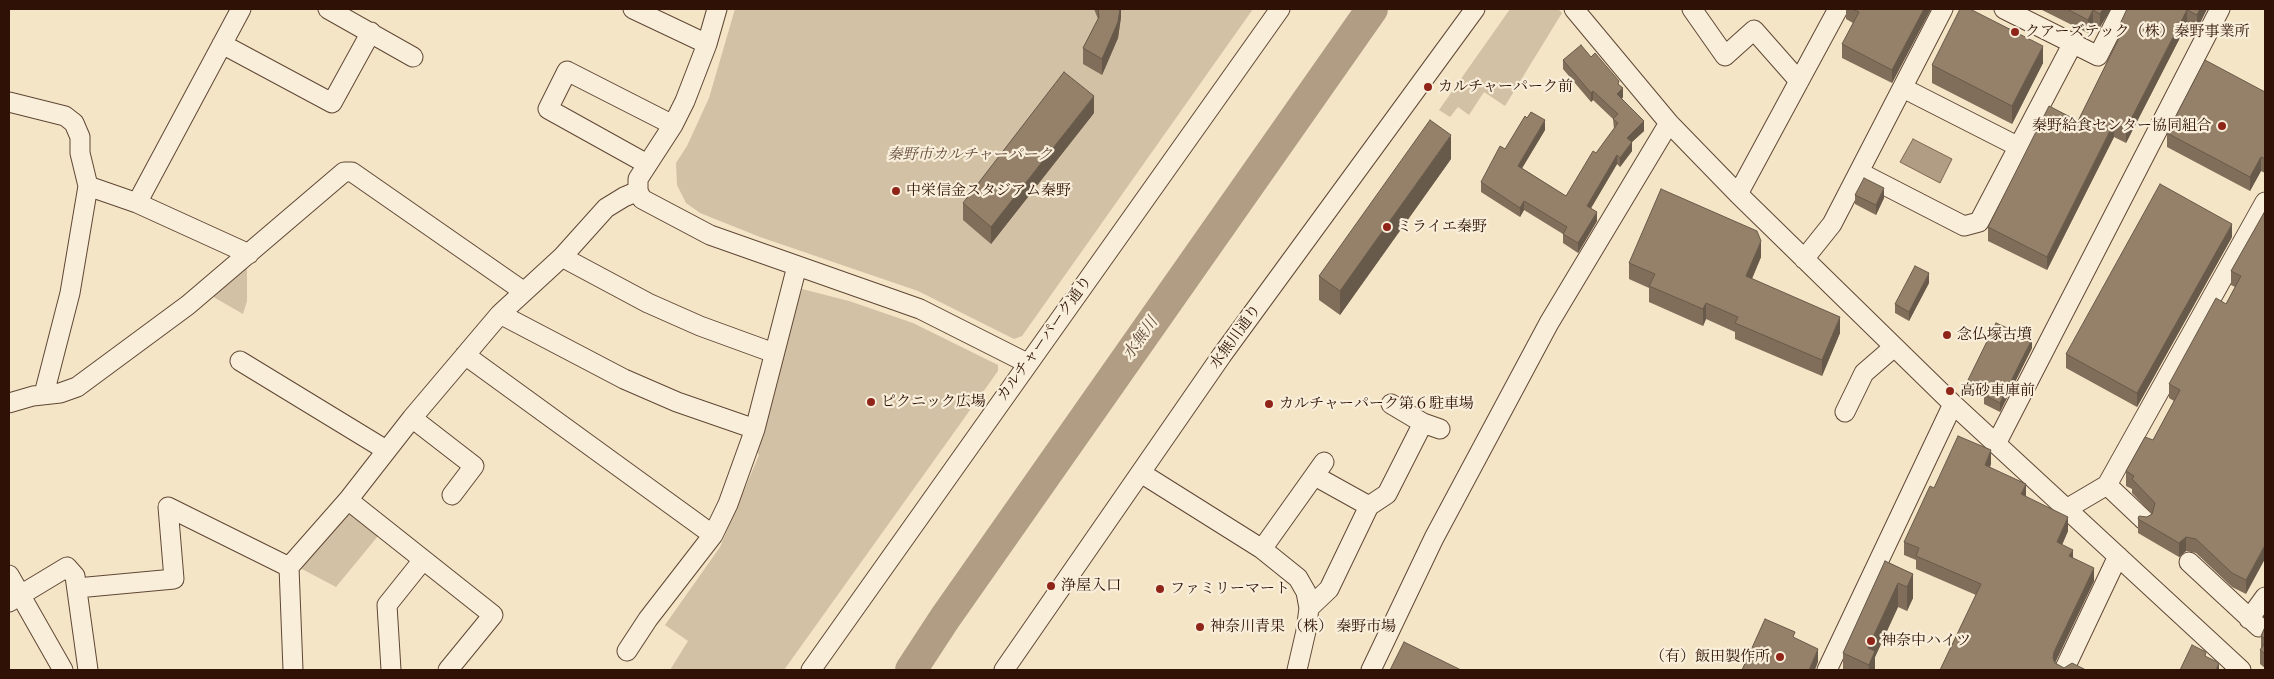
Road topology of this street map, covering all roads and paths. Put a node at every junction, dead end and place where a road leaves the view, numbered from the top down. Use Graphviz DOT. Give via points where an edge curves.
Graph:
graph roads {
  1 [pos="241,9"];
  2 [pos="328,9"];
  3 [pos="633,9"];
  4 [pos="717,9"];
  5 [pos="1280,9"];
  6 [pos="1475,9"];
  7 [pos="1574,9"];
  8 [pos="1692,9"];
  9 [pos="1838,9"];
  10 [pos="1943,9"];
  11 [pos="2004,9"];
  12 [pos="2122,9"];
  13 [pos="2220,9"];
  14 [pos="371,32"];
  15 [pos="2073,43"];
  16 [pos="222,44"];
  17 [pos="707,44"];
  18 [pos="413,57"];
  19 [pos="1799,81"];
  20 [pos="1902,88"];
  21 [pos="9,102"];
  22 [pos="1669,122"];
  23 [pos="674,125"];
  24 [pos="2019,147"];
  25 [pos="646,164"];
  26 [pos="1859,172"];
  27 [pos="88,186"];
  28 [pos="638,191"];
  29 [pos="1738,194"];
  30 [pos="2265,202"];
  31 [pos="137,203"];
  32 [pos="248,254"];
  33 [pos="562,257"];
  34 [pos="1804,259"];
  35 [pos="796,266"];
  36 [pos="524,291"];
  37 [pos="500,314"];
  38 [pos="1894,346"];
  39 [pos="774,353"];
  40 [pos="465,355"];
  41 [pos="240,360"];
  42 [pos="1027,363"];
  43 [pos="44,394"];
  44 [pos="9,403"];
  45 [pos="1390,404"];
  46 [pos="1953,404"];
  47 [pos="1845,412"];
  48 [pos="412,418"];
  49 [pos="756,429"];
  50 [pos="1996,444"];
  51 [pos="386,450"];
  52 [pos="1141,473"];
  53 [pos="2107,485"];
  54 [pos="452,495"];
  55 [pos="348,500"];
  56 [pos="1369,506"];
  57 [pos="2068,508"];
  58 [pos="2144,520"];
  59 [pos="713,535"];
  60 [pos="1262,549"];
  61 [pos="2118,556"];
  62 [pos="423,560"];
  63 [pos="2189,562"];
  64 [pos="289,567"];
  65 [pos="9,575"];
  66 [pos="78,588"];
  67 [pos="2265,597"];
  68 [pos="14,599"];
  69 [pos="1309,608"];
  70 [pos="627,651"];
  71 [pos="63,670"];
  72 [pos="88,670"];
  73 [pos="293,670"];
  74 [pos="391,670"];
  75 [pos="448,670"];
  76 [pos="810,670"];
  77 [pos="1004,670"];
  78 [pos="1296,670"];
  79 [pos="1371,670"];
  80 [pos="1827,670"];
  81 [pos="2064,670"];
  82 [pos="2241,670"];
  1 -- 16 [label="street"];
  2 -- 14 [label="street"];
  3 -- 17 [label="street"];
  4 -- 17 [label="street"];
  5 -- 42 [label="street, カルチャーパーク通り"];
  6 -- 52 [label="street, 水無川通り" via="1222,355"];
  7 -- 22 [label="street"];
  8 -- 19 [label="street" via="1725,56 1754,30"];
  9 -- 19 [label="street"];
  10 -- 20 [label="street"];
  11 -- 15 [label="street"];
  12 -- 15 [label="street" via="2098,56"];
  13 -- 50 [label="street"];
  14 -- 16 [label="street" via="332,103"];
  14 -- 18 [label="street"];
  15 -- 24 [label="street"];
  16 -- 31 [label="street"];
  17 -- 23 [label="street"];
  19 -- 29 [label="street"];
  20 -- 24 [label="street"];
  20 -- 26 [label="street"];
  21 -- 27 [label="street" via="65,116 74,123 80,137 80,153"];
  22 -- 29 [label="street"];
  22 -- 79 [label="street" via="1549,323 1434,538"];
  23 -- 25 [label="street"];
  23 -- 25 [label="street" via="567,71 548,109"];
  24 -- 26 [label="street" via="1979,222 1964,226"];
  25 -- 28 [label="street" via="638,179"];
  26 -- 34 [label="street" via="1832,224"];
  27 -- 31 [label="street"];
  27 -- 43 [label="street" via="70,293"];
  28 -- 33 [label="street" via="606,208"];
  28 -- 35 [label="street" via="642,199 651,205 710,235"];
  29 -- 34 [label="street"];
  30 -- 53 [label="street"];
  31 -- 32 [label="street"];
  32 -- 36 [label="street" via="344,172 352,172"];
  32 -- 43 [label="street" via="188,305 77,387"];
  33 -- 36 [label="street"];
  33 -- 39 [label="street" via="648,303"];
  34 -- 38 [label="street"];
  35 -- 39 [label="street"];
  35 -- 42 [label="street" via="920,309"];
  36 -- 37 [label="street"];
  37 -- 40 [label="street"];
  37 -- 49 [label="street" via="632,383 676,402"];
  38 -- 46 [label="street"];
  38 -- 47 [label="street" via="1864,373"];
  39 -- 49 [label="street"];
  40 -- 48 [label="street"];
  40 -- 59 [label="street"];
  41 -- 51 [label="street"];
  42 -- 76 [label="street, カルチャーパーク通り"];
  43 -- 44 [label="street"];
  45 -- 56 [label="street" via="1431,426 1387,494"];
  46 -- 50 [label="street"];
  46 -- 80 [label="street"];
  48 -- 51 [label="street"];
  48 -- 54 [label="street" via="474,466"];
  49 -- 59 [label="street"];
  50 -- 57 [label="street"];
  51 -- 55 [label="street"];
  52 -- 60 [label="street"];
  52 -- 77 [label="street, 水無川通り"];
  53 -- 57 [label="street"];
  53 -- 58 [label="street"];
  55 -- 62 [label="street"];
  55 -- 64 [label="street"];
  56 -- 60 [label="street" via="1319,469"];
  56 -- 69 [label="street" via="1329,589"];
  57 -- 61 [label="street"];
  59 -- 70 [label="street"];
  60 -- 69 [label="street" via="1298,578 1306,592"];
  61 -- 81 [label="street"];
  61 -- 82 [label="street"];
  62 -- 74 [label="street" via="387,605"];
  62 -- 75 [label="street" via="493,615"];
  63 -- 67 [label="street" via="2254,623"];
  64 -- 66 [label="street" via="168,507 174,579"];
  64 -- 73 [label="street"];
  65 -- 68 [label="street"];
  66 -- 68 [label="street" via="75,576 67,567"];
  66 -- 72 [label="street"];
  68 -- 71 [label="street"];
  69 -- 78 [label="street"];
}
